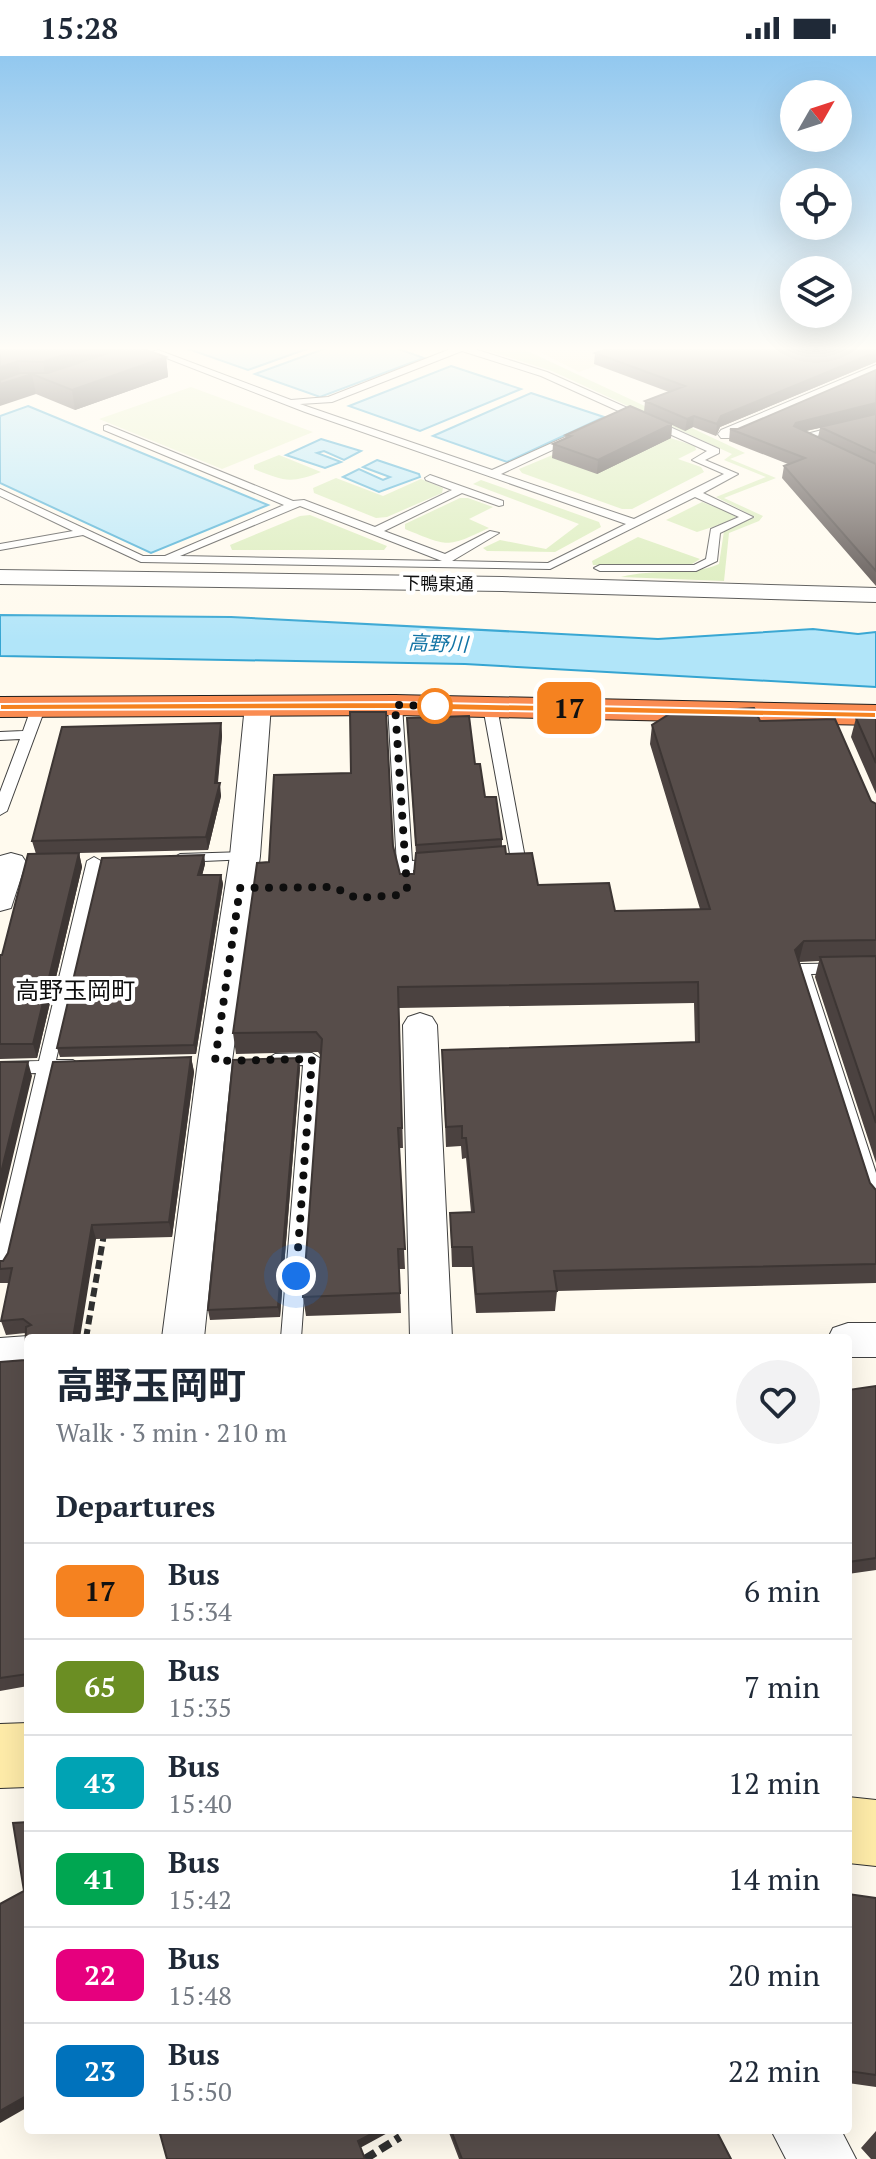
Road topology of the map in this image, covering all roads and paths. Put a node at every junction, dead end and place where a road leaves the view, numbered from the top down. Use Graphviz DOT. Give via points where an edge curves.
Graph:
graph roads {
  1 [pos="146,444"];
  2 [pos="409,444"];
  3 [pos="558,444"];
  4 [pos="699,444"];
  5 [pos="494,473"];
  6 [pos="430,478"];
  7 [pos="462,489"];
  8 [pos="0,492"];
  9 [pos="694,493"];
  10 [pos="499,503"];
  11 [pos="293,505"];
  12 [pos="634,523"];
  13 [pos="375,531"];
  14 [pos="83,532"];
  15 [pos="494,533"];
  16 [pos="0,547"];
  17 [pos="446,558"];
  18 [pos="166,559"];
  19 [pos="462,564"];
  20 [pos="600,568"];
  21 [pos="0,577"];
  22 [pos="876,595"];
  23 [pos="258,705"];
  24 [pos="395,705"];
  25 [pos="0,707"];
  26 [pos="490,707"];
  27 [pos="876,715"];
  28 [pos="34,721"];
  29 [pos="0,736"];
  30 [pos="0,811"];
  31 [pos="245,856"];
  32 [pos="165,859"];
  33 [pos="490,860"];
  34 [pos="94,861"];
  35 [pos="12,862"];
  36 [pos="447,863"];
  37 [pos="405,866"];
  38 [pos="407,889"];
  39 [pos="0,901"];
  40 [pos="876,968"];
  41 [pos="420,1025"];
  42 [pos="256,1060"];
  43 [pos="86,1065"];
  44 [pos="46,1067"];
  45 [pos="0,1068"];
  46 [pos="876,1202"];
  47 [pos="104,1231"];
  48 [pos="0,1266"];
  49 [pos="87,1334"];
  50 [pos="183,1334"];
  51 [pos="291,1334"];
  52 [pos="431,1334"];
  53 [pos="852,1340"];
  54 [pos="876,1340"];
  55 [pos="24,1354"];
  56 [pos="0,1356"];
  57 [pos="24,1755"];
  58 [pos="0,1756"];
  59 [pos="852,1830"];
  60 [pos="876,1833"];
  61 [pos="805,2134"];
  62 [pos="400,2137"];
  63 [pos="368,2158"];
  64 [pos="825,2159"];
  1 -- 11 [label="lane"];
  2 -- 5 [label="lane"];
  3 -- 5 [label="lane"];
  4 -- 9 [label="lane" via="715,451 697,460 733,474"];
  5 -- 12 [label="lane"];
  6 -- 7 [label="lane"];
  7 -- 10 [label="lane"];
  7 -- 13 [label="lane"];
  8 -- 14 [label="lane"];
  9 -- 12 [label="lane"];
  9 -- 20 [label="lane" via="748,517 715,531 711,561 696,568"];
  11 -- 13 [label="lane" via="300,502"];
  11 -- 18 [label="lane"];
  12 -- 19 [label="lane" via="550,566"];
  13 -- 17 [label="lane"];
  14 -- 16 [label="lane"];
  14 -- 18 [label="lane" via="141,559"];
  15 -- 17 [label="lane"];
  17 -- 19 [label="lane"];
  18 -- 19 [label="lane"];
  21 -- 22 [label="street, 下鴨東通"];
  23 -- 24 [label="highway"];
  23 -- 28 [label="highway"];
  23 -- 31 [label="street"];
  24 -- 26 [label="highway"];
  24 -- 37 [label="lane"];
  25 -- 28 [label="highway"];
  26 -- 27 [label="highway" via="831,719"];
  26 -- 33 [label="lane" via="518,858"];
  28 -- 29 [label="lane"];
  28 -- 30 [label="lane"];
  31 -- 32 [label="lane"];
  31 -- 50 [label="street"];
  34 -- 44 [label="lane"];
  35 -- 39 [label="street"];
  36 -- 37 [label="lane"];
  37 -- 38 [label="lane"];
  40 -- 46 [label="lane" via="801,969"];
  41 -- 52 [label="street"];
  42 -- 51 [label="lane" via="312,1059"];
  43 -- 44 [label="lane"];
  44 -- 45 [label="lane"];
  44 -- 48 [label="lane"];
  47 -- 49 [label="path"];
  53 -- 54 [label="street"];
  55 -- 56 [label="street"];
  57 -- 58 [label="street"];
  59 -- 60 [label="street"];
  61 -- 64 [label="street"];
  62 -- 63 [label="path"];
}
